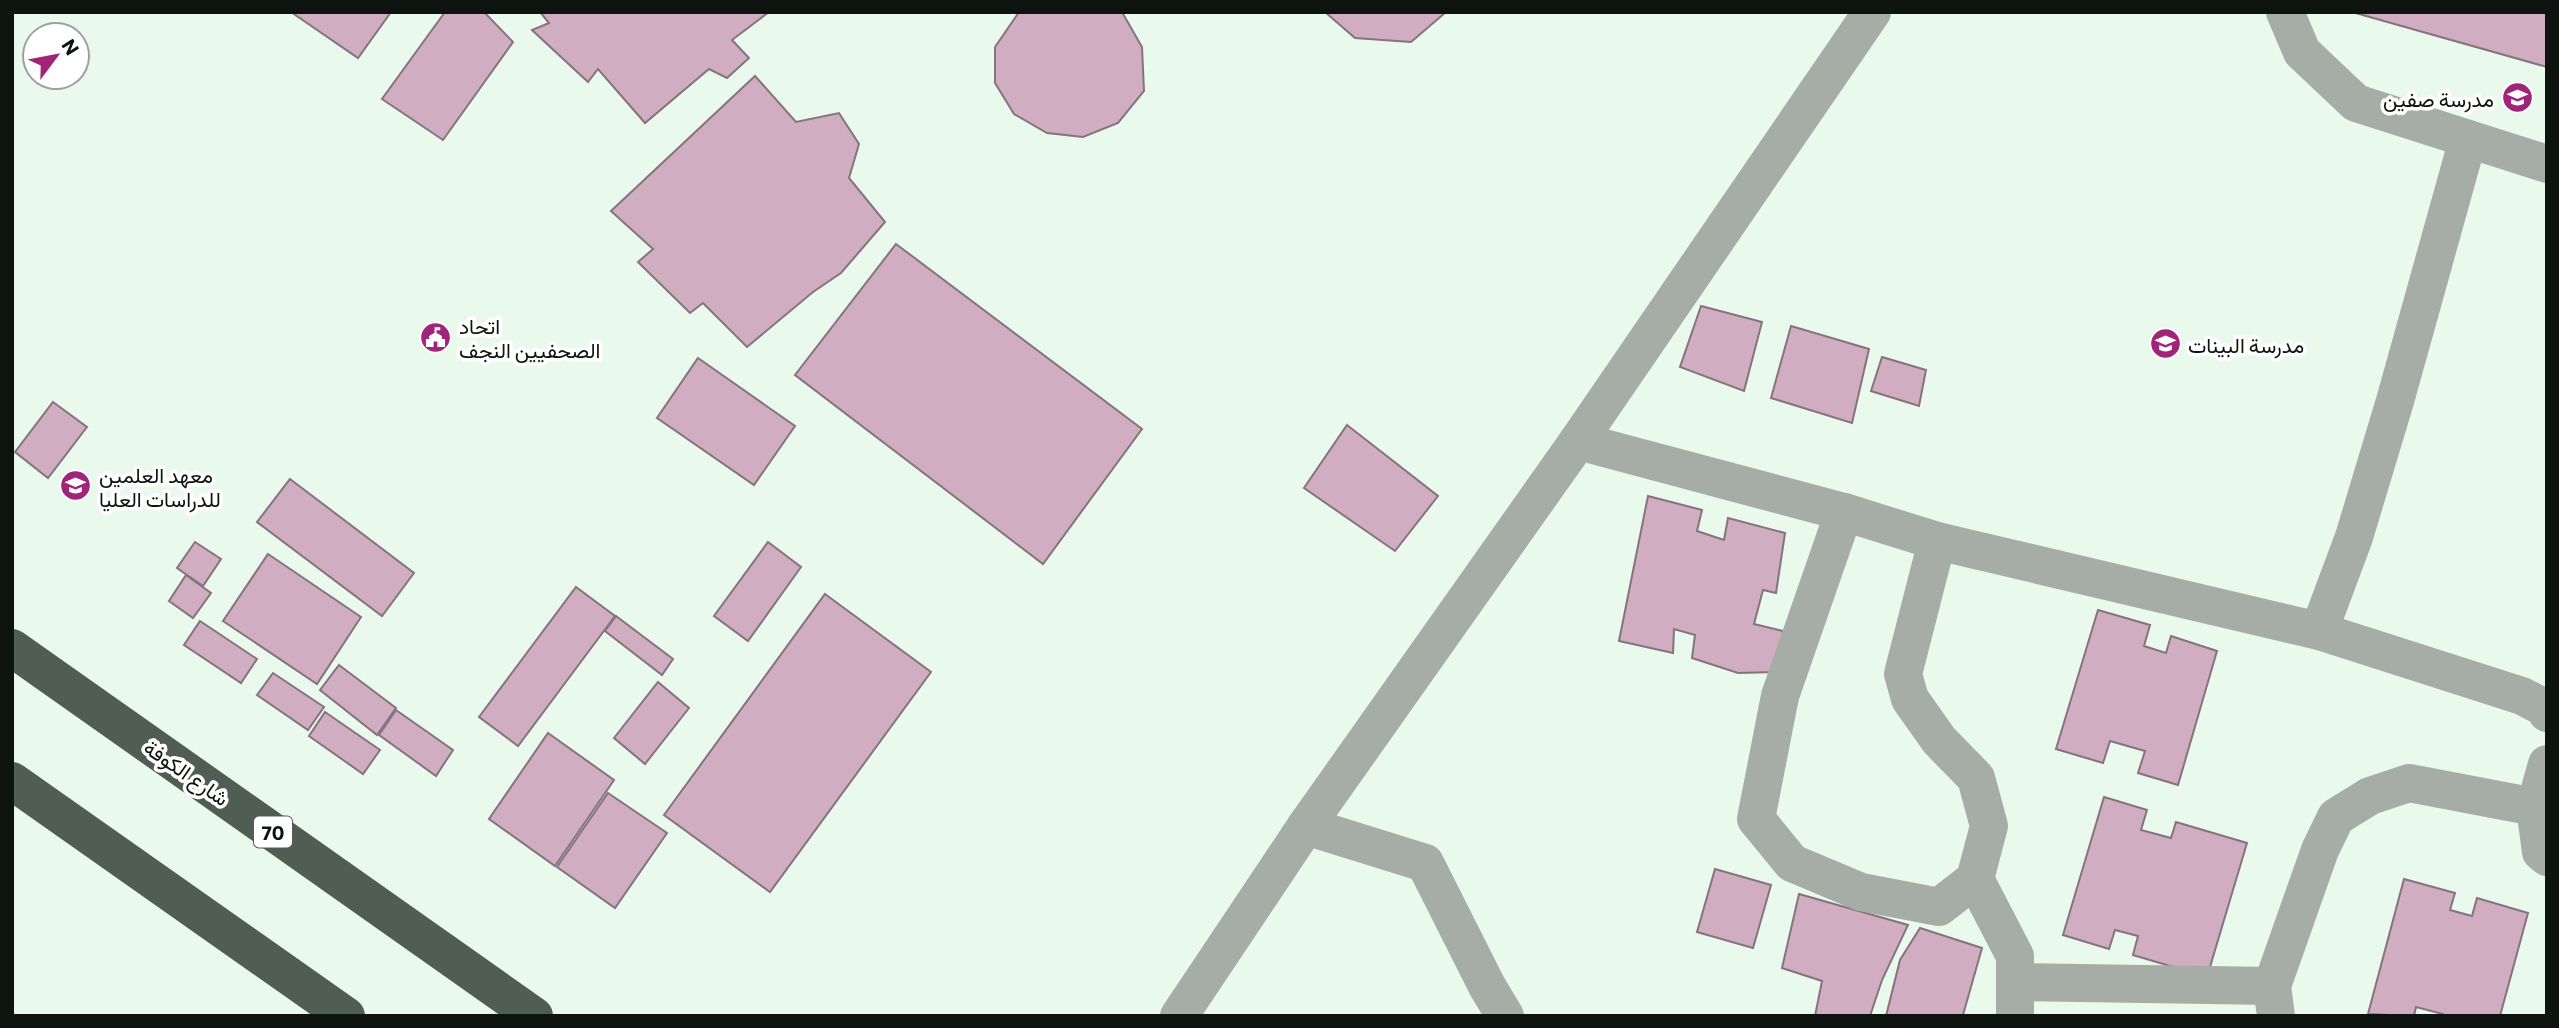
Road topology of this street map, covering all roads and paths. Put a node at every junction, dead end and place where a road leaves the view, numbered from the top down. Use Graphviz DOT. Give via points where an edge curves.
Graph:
graph roads {
  1 [pos="1872,12"];
  2 [pos="2285,12"];
  3 [pos="2468,139"];
  4 [pos="2547,164"];
  5 [pos="1578,441"];
  6 [pos="1844,512"];
  7 [pos="1937,541"];
  8 [pos="2319,631"];
  9 [pos="12,649"];
  10 [pos="2547,713"];
  11 [pos="2547,764"];
  12 [pos="12,781"];
  13 [pos="2535,807"];
  14 [pos="1306,826"];
  15 [pos="2547,857"];
  16 [pos="1975,879"];
  17 [pos="2015,999"];
  18 [pos="2274,1001"];
  19 [pos="346,1016"];
  20 [pos="534,1016"];
  21 [pos="1180,1016"];
  22 [pos="1505,1016"];
  1 -- 5 [label="street"];
  2 -- 3 [label="street" via="2302,52 2356,103"];
  3 -- 4 [label="street"];
  3 -- 8 [label="street" via="2362,512"];
  5 -- 6 [label="street"];
  5 -- 14 [label="street"];
  6 -- 7 [label="street"];
  6 -- 16 [label="street" via="1780,696 1756,819 1792,863 1861,892 1939,907"];
  7 -- 8 [label="street"];
  7 -- 16 [label="street" via="1903,674 1910,699 1939,740 1976,778 1989,826"];
  8 -- 10 [label="street" via="2522,696"];
  9 -- 20 [label="highway, شارع الكوفة / 70"];
  11 -- 13 [label="street"];
  12 -- 19 [label="highway"];
  13 -- 15 [label="street" via="2541,852"];
  13 -- 18 [label="street" via="2409,783 2370,796 2336,817 2320,850"];
  14 -- 21 [label="street"];
  14 -- 22 [label="street" via="1425,863"];
  16 -- 17 [label="street" via="2015,956"];
  17 -- 18 [label="street"];
}
